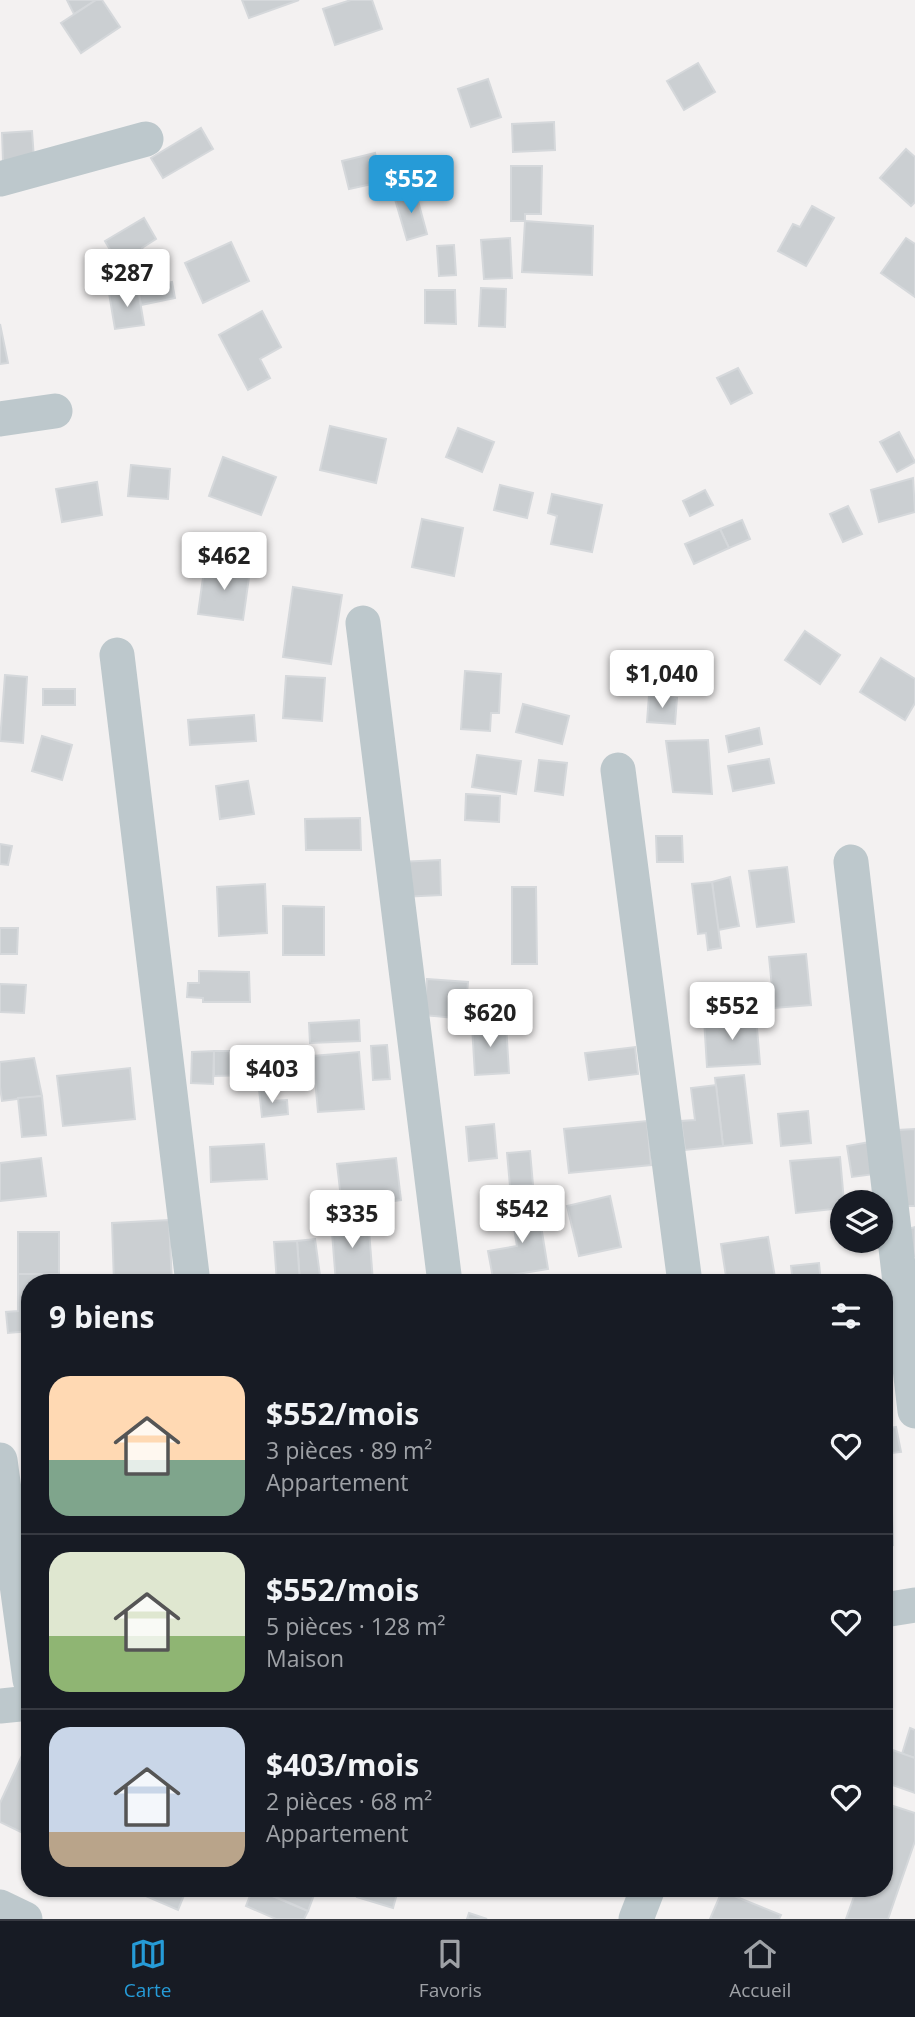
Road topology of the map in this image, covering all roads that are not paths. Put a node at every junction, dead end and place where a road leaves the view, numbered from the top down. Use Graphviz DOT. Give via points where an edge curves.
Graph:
graph roads {
  1 [pos="146,139"];
  2 [pos="0,179"];
  3 [pos="55,411"];
  4 [pos="0,419"];
  5 [pos="363,623"];
  6 [pos="117,655"];
  7 [pos="618,770"];
  8 [pos="851,862"];
  9 [pos="192,1274"];
  10 [pos="443,1274"];
  11 [pos="684,1274"];
  12 [pos="915,1411"];
  13 [pos="0,1460"];
  14 [pos="915,1605"];
  15 [pos="893,1609"];
  16 [pos="21,1614"];
  17 [pos="21,1704"];
  18 [pos="0,1706"];
  19 [pos="645,1897"];
  20 [pos="636,1919"];
  1 -- 2 [label="street"];
  3 -- 4 [label="street"];
  5 -- 10 [label="street"];
  6 -- 9 [label="street"];
  7 -- 11 [label="street"];
  8 -- 12 [label="street"];
  13 -- 16 [label="street"];
  14 -- 15 [label="street"];
  17 -- 18 [label="street"];
  19 -- 20 [label="street"];
}
